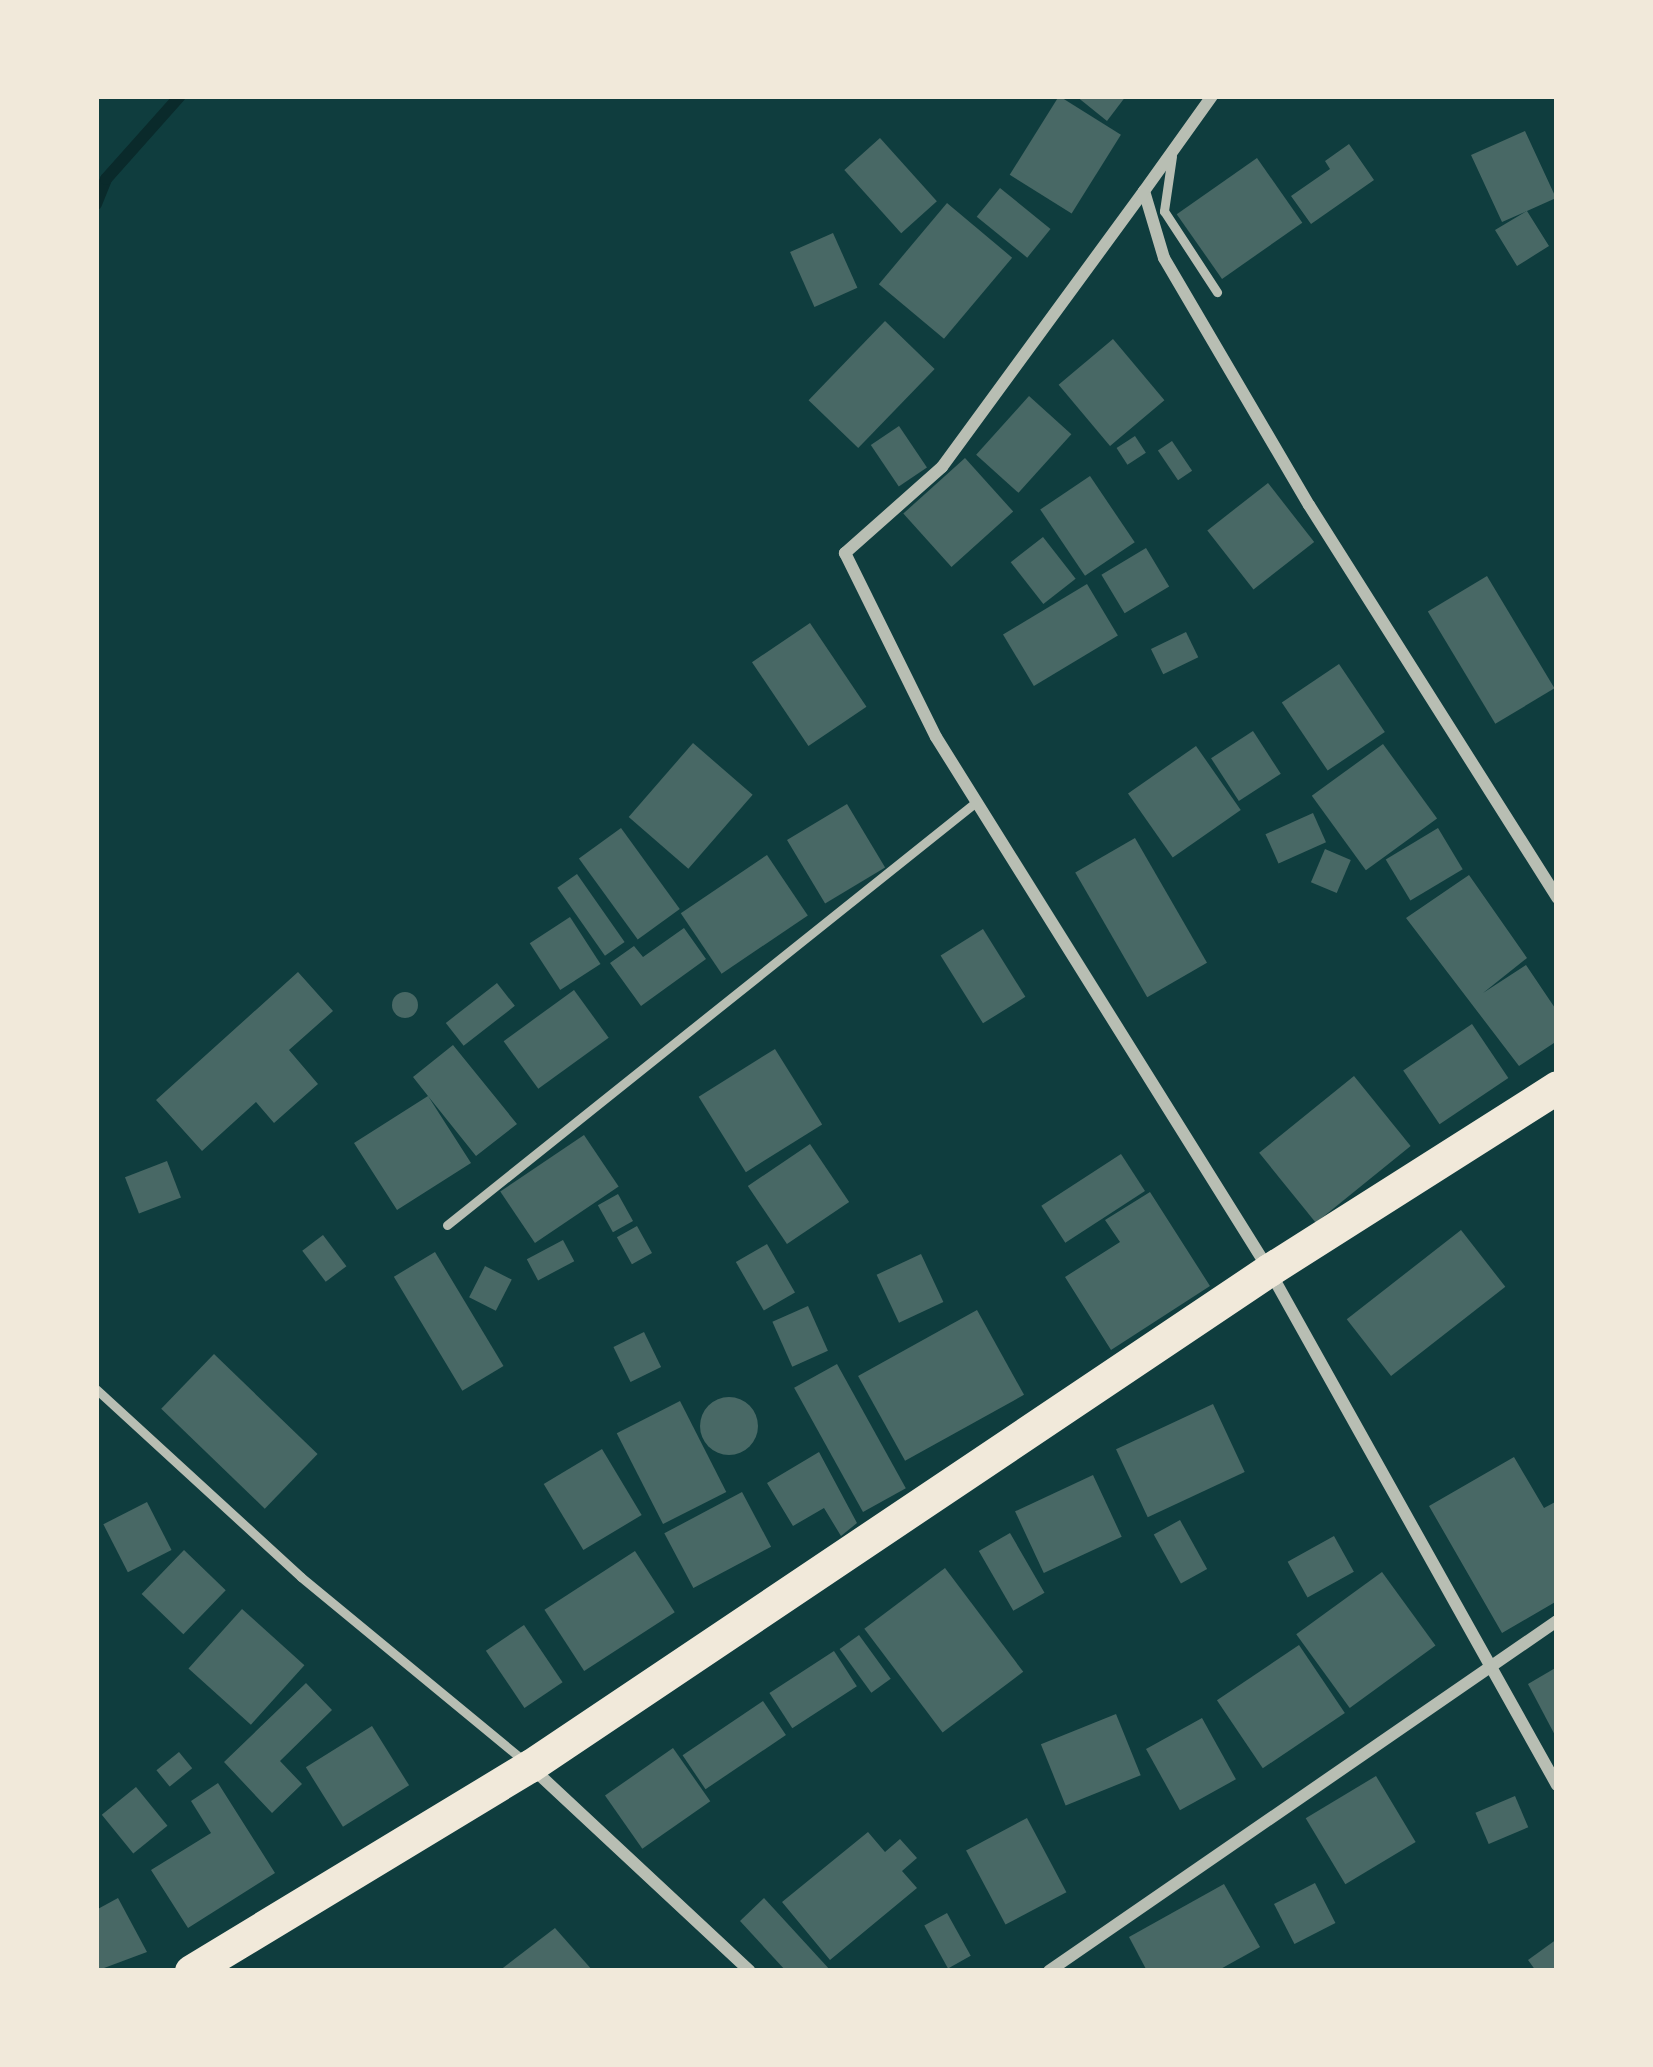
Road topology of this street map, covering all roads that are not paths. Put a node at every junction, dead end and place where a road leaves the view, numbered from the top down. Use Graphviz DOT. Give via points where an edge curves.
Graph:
graph roads {
  1 [pos="1212,96"];
  2 [pos="1172,151"];
  3 [pos="1144,191"];
  4 [pos="1216,292"];
  5 [pos="976,802"];
  6 [pos="1557,898"];
  7 [pos="1557,1087"];
  8 [pos="447,1226"];
  9 [pos="1269,1270"];
  10 [pos="96,1389"];
  11 [pos="1557,1621"];
  12 [pos="1488,1663"];
  13 [pos="530,1766"];
  14 [pos="1557,1784"];
  15 [pos="191,1971"];
  16 [pos="750,1971"];
  17 [pos="1049,1971"];
  1 -- 2 [label="street"];
  2 -- 3 [label="street"];
  2 -- 4 [label="lane" via="1164,211"];
  3 -- 5 [label="street" via="942,467 845,553"];
  3 -- 6 [label="street" via="1176,279"];
  5 -- 8 [label="lane"];
  5 -- 9 [label="street"];
  7 -- 9 [label="highway"];
  9 -- 12 [label="street"];
  9 -- 13 [label="highway"];
  10 -- 13 [label="lane" via="301,1577"];
  11 -- 12 [label="street"];
  12 -- 14 [label="street"];
  12 -- 17 [label="street"];
  13 -- 15 [label="highway"];
  13 -- 16 [label="street"];
}
